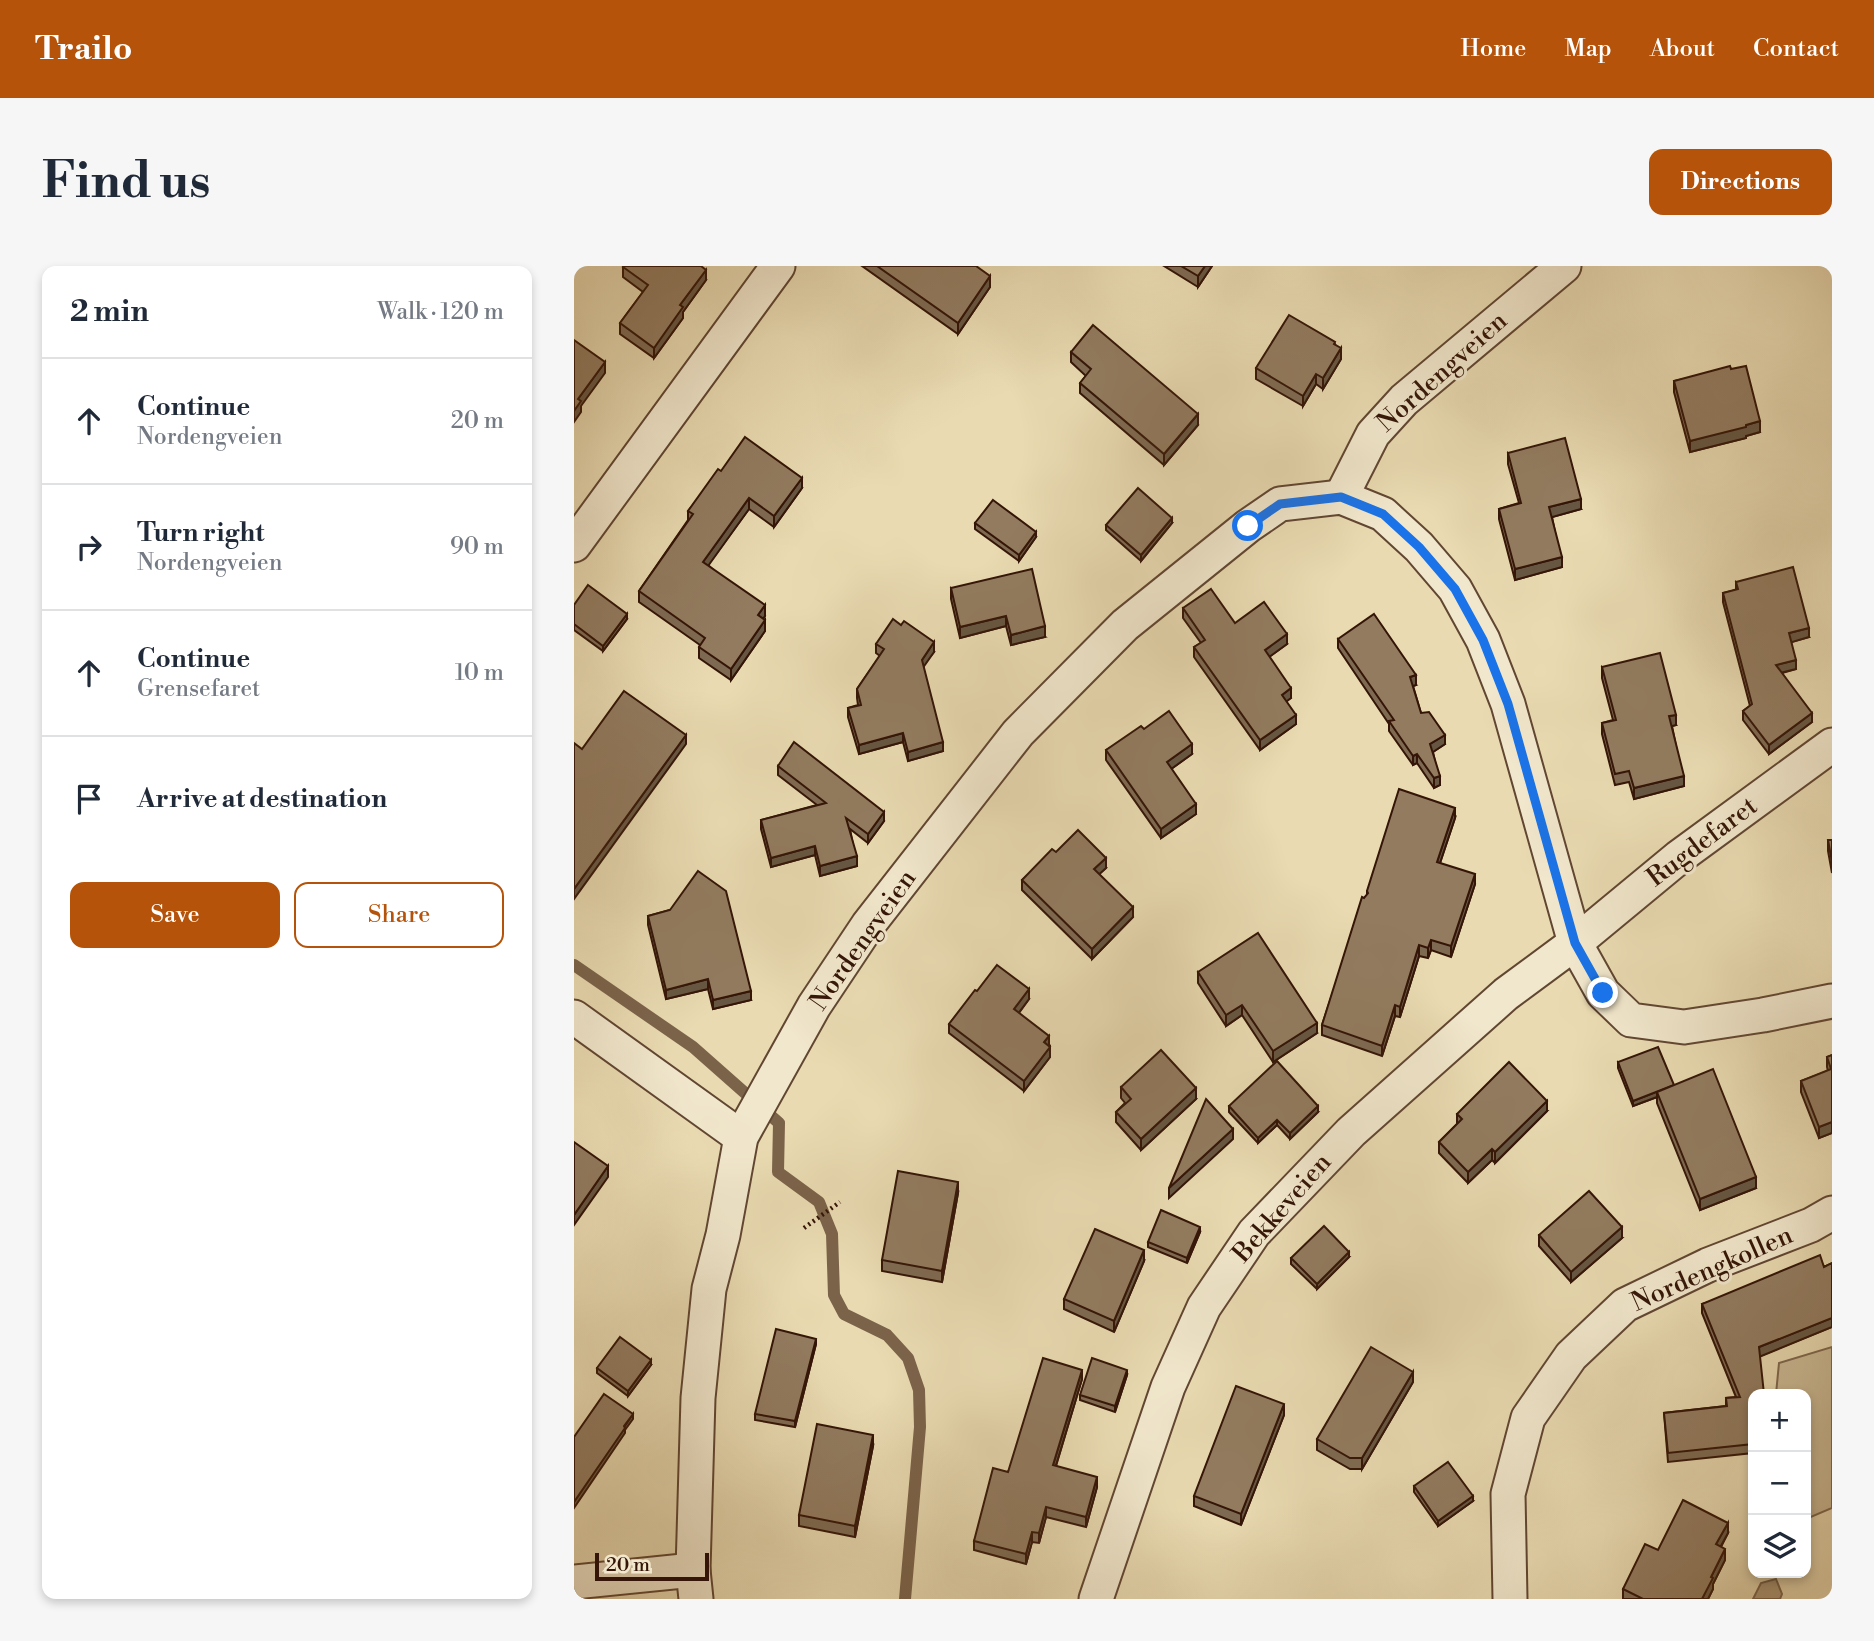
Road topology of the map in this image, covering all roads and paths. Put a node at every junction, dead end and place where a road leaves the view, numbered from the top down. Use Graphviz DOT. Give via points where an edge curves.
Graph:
graph roads {
  1 [pos="778,266"];
  2 [pos="1564,266"];
  3 [pos="1341,497"];
  4 [pos="574,545"];
  5 [pos="1832,745"];
  6 [pos="1575,943"];
  7 [pos="1832,1001"];
  8 [pos="574,1017"];
  9 [pos="741,1137"];
  10 [pos="840,1202"];
  11 [pos="1832,1213"];
  12 [pos="804,1228"];
  13 [pos="574,1582"];
  14 [pos="695,1585"];
  15 [pos="1096,1599"];
  16 [pos="1510,1599"];
  1 -- 4 [label="street"];
  2 -- 3 [label="street, Nordengveien" via="1404,400 1373,434"];
  3 -- 6 [label="street, Nordengveien" via="1383,514 1419,547 1455,589 1483,640 1508,704"];
  3 -- 9 [label="street, Nordengveien" via="1280,504 1248,526 1125,625 1018,733 868,925 814,1006"];
  5 -- 6 [label="street, Rugdefaret" via="1679,857"];
  6 -- 7 [label="street, Nordengveien" via="1603,993 1631,1020 1684,1027"];
  6 -- 15 [label="street, Bekkeveien" via="1506,995 1351,1132 1254,1233 1204,1307 1168,1387"];
  8 -- 9 [label="street"];
  9 -- 14 [label="street, Nordengveien" via="709,1289 698,1398"];
  10 -- 12 [label="path"];
  11 -- 16 [label="street, Nordengkollen" via="1625,1305 1570,1356 1528,1418 1508,1494"];
  13 -- 14 [label="street, Nordengveien"];
}
